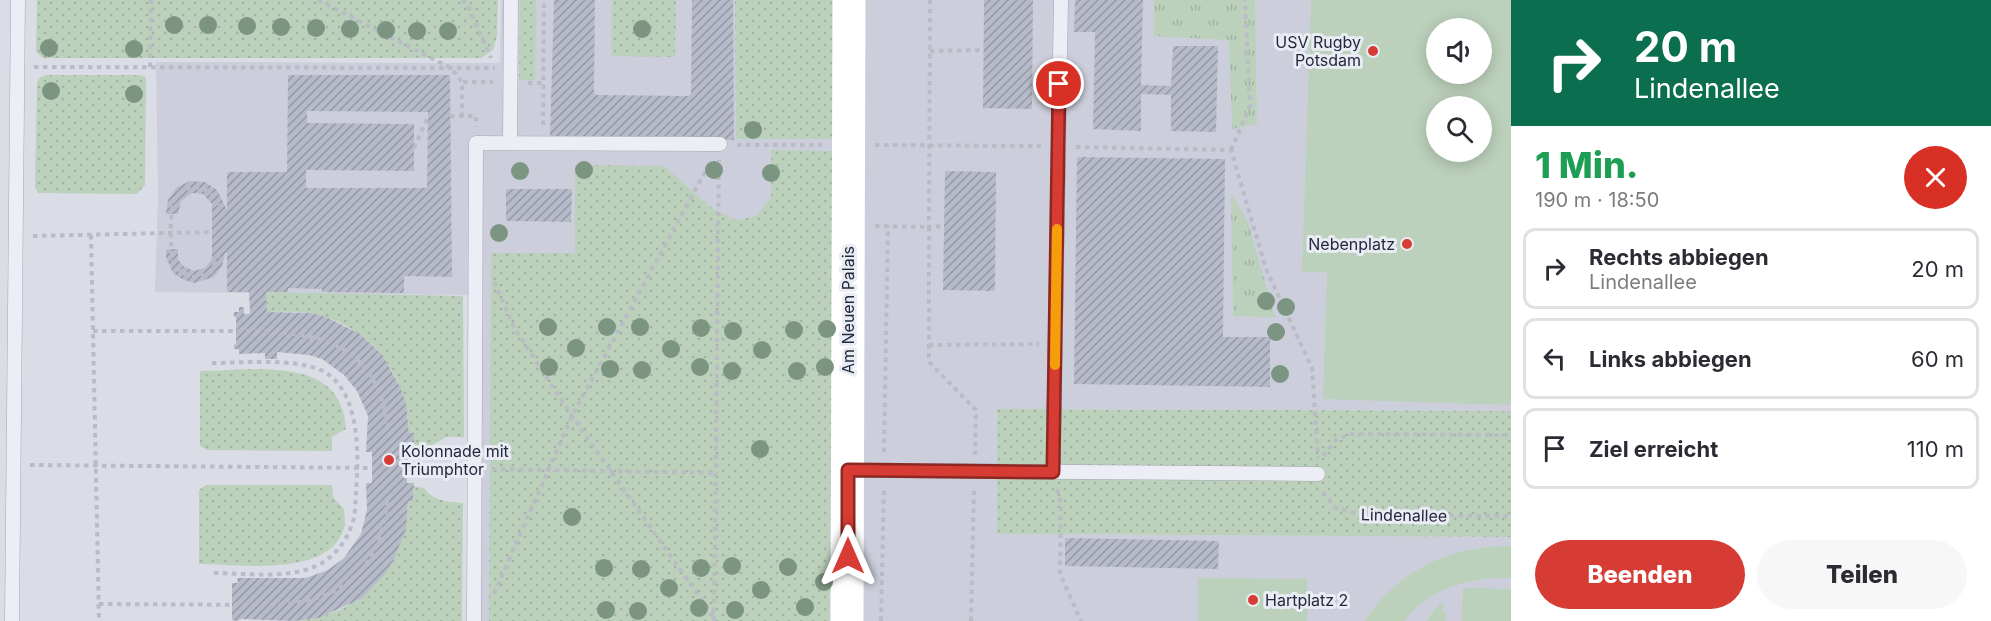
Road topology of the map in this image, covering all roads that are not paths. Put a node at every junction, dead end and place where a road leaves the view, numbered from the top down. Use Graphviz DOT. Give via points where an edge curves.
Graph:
graph roads {
  1 [pos="18,0"];
  2 [pos="511,0"];
  3 [pos="849,0"];
  4 [pos="1061,0"];
  5 [pos="510,143"];
  6 [pos="720,144"];
  7 [pos="848,470"];
  8 [pos="1053,472"];
  9 [pos="1318,474"];
  10 [pos="12,621"];
  11 [pos="474,621"];
  12 [pos="847,621"];
  1 -- 10 [label="lane"];
  2 -- 5 [label="lane"];
  3 -- 7 [label="street, Am Neuen Palais"];
  4 -- 8 [label="lane"];
  5 -- 6 [label="lane"];
  5 -- 11 [label="lane" via="476,143"];
  7 -- 8 [label="lane"];
  7 -- 12 [label="street, Am Neuen Palais"];
  8 -- 9 [label="lane"];
}
